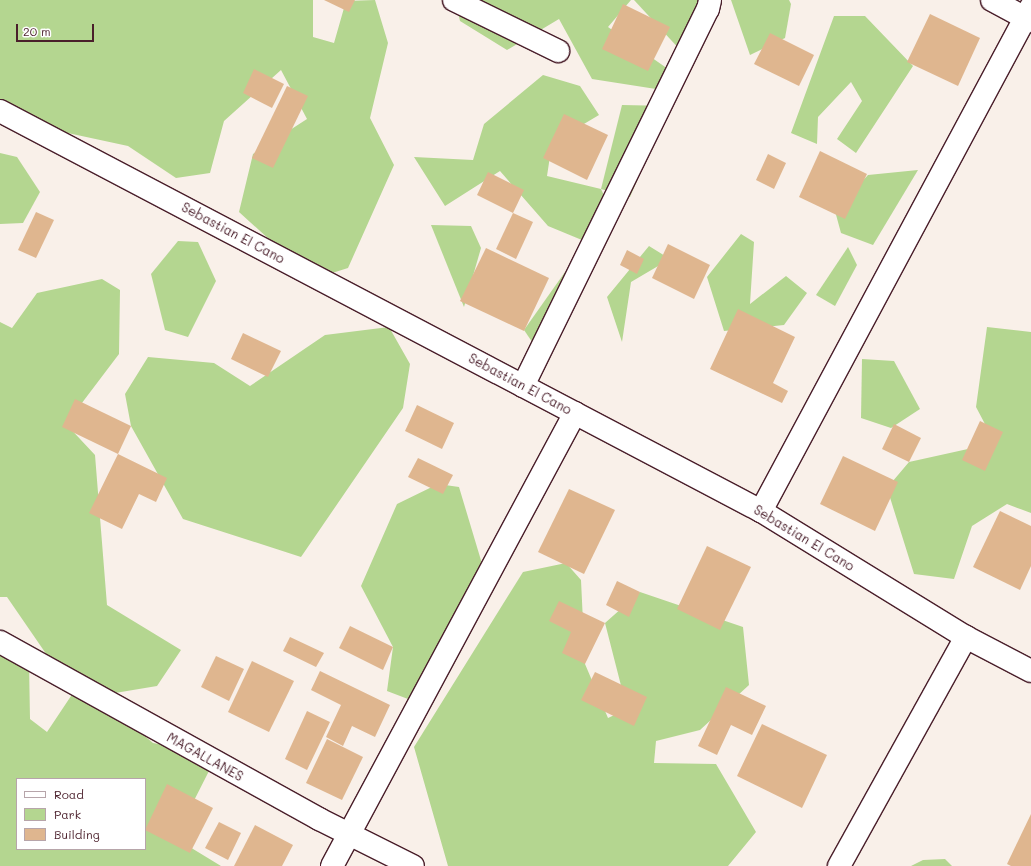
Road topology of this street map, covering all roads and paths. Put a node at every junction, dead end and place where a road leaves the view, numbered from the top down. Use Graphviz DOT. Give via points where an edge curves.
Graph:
graph roads {
  1 [pos="454,0"];
  2 [pos="710,0"];
  3 [pos="992,0"];
  4 [pos="1029,15"];
  5 [pos="558,51"];
  6 [pos="0,110"];
  7 [pos="523,386"];
  8 [pos="575,413"];
  9 [pos="761,511"];
  10 [pos="966,637"];
  11 [pos="0,642"];
  12 [pos="1031,671"];
  13 [pos="348,834"];
  14 [pos="332,866"];
  15 [pos="414,866"];
  16 [pos="839,866"];
  1 -- 5 [label="street"];
  2 -- 7 [label="street" via="708,9"];
  3 -- 4 [label="street"];
  4 -- 9 [label="street"];
  6 -- 7 [label="street, Sebastian El Cano"];
  7 -- 8 [label="street, Sebastian El Cano"];
  8 -- 9 [label="street, Sebastian El Cano"];
  8 -- 13 [label="street"];
  9 -- 10 [label="street, Sebastian El Cano"];
  10 -- 12 [label="street, Sebastian El Cano"];
  10 -- 16 [label="street"];
  11 -- 13 [label="street, MAGALLANES"];
  13 -- 14 [label="street"];
  13 -- 15 [label="street, MAGALLANES"];
}
